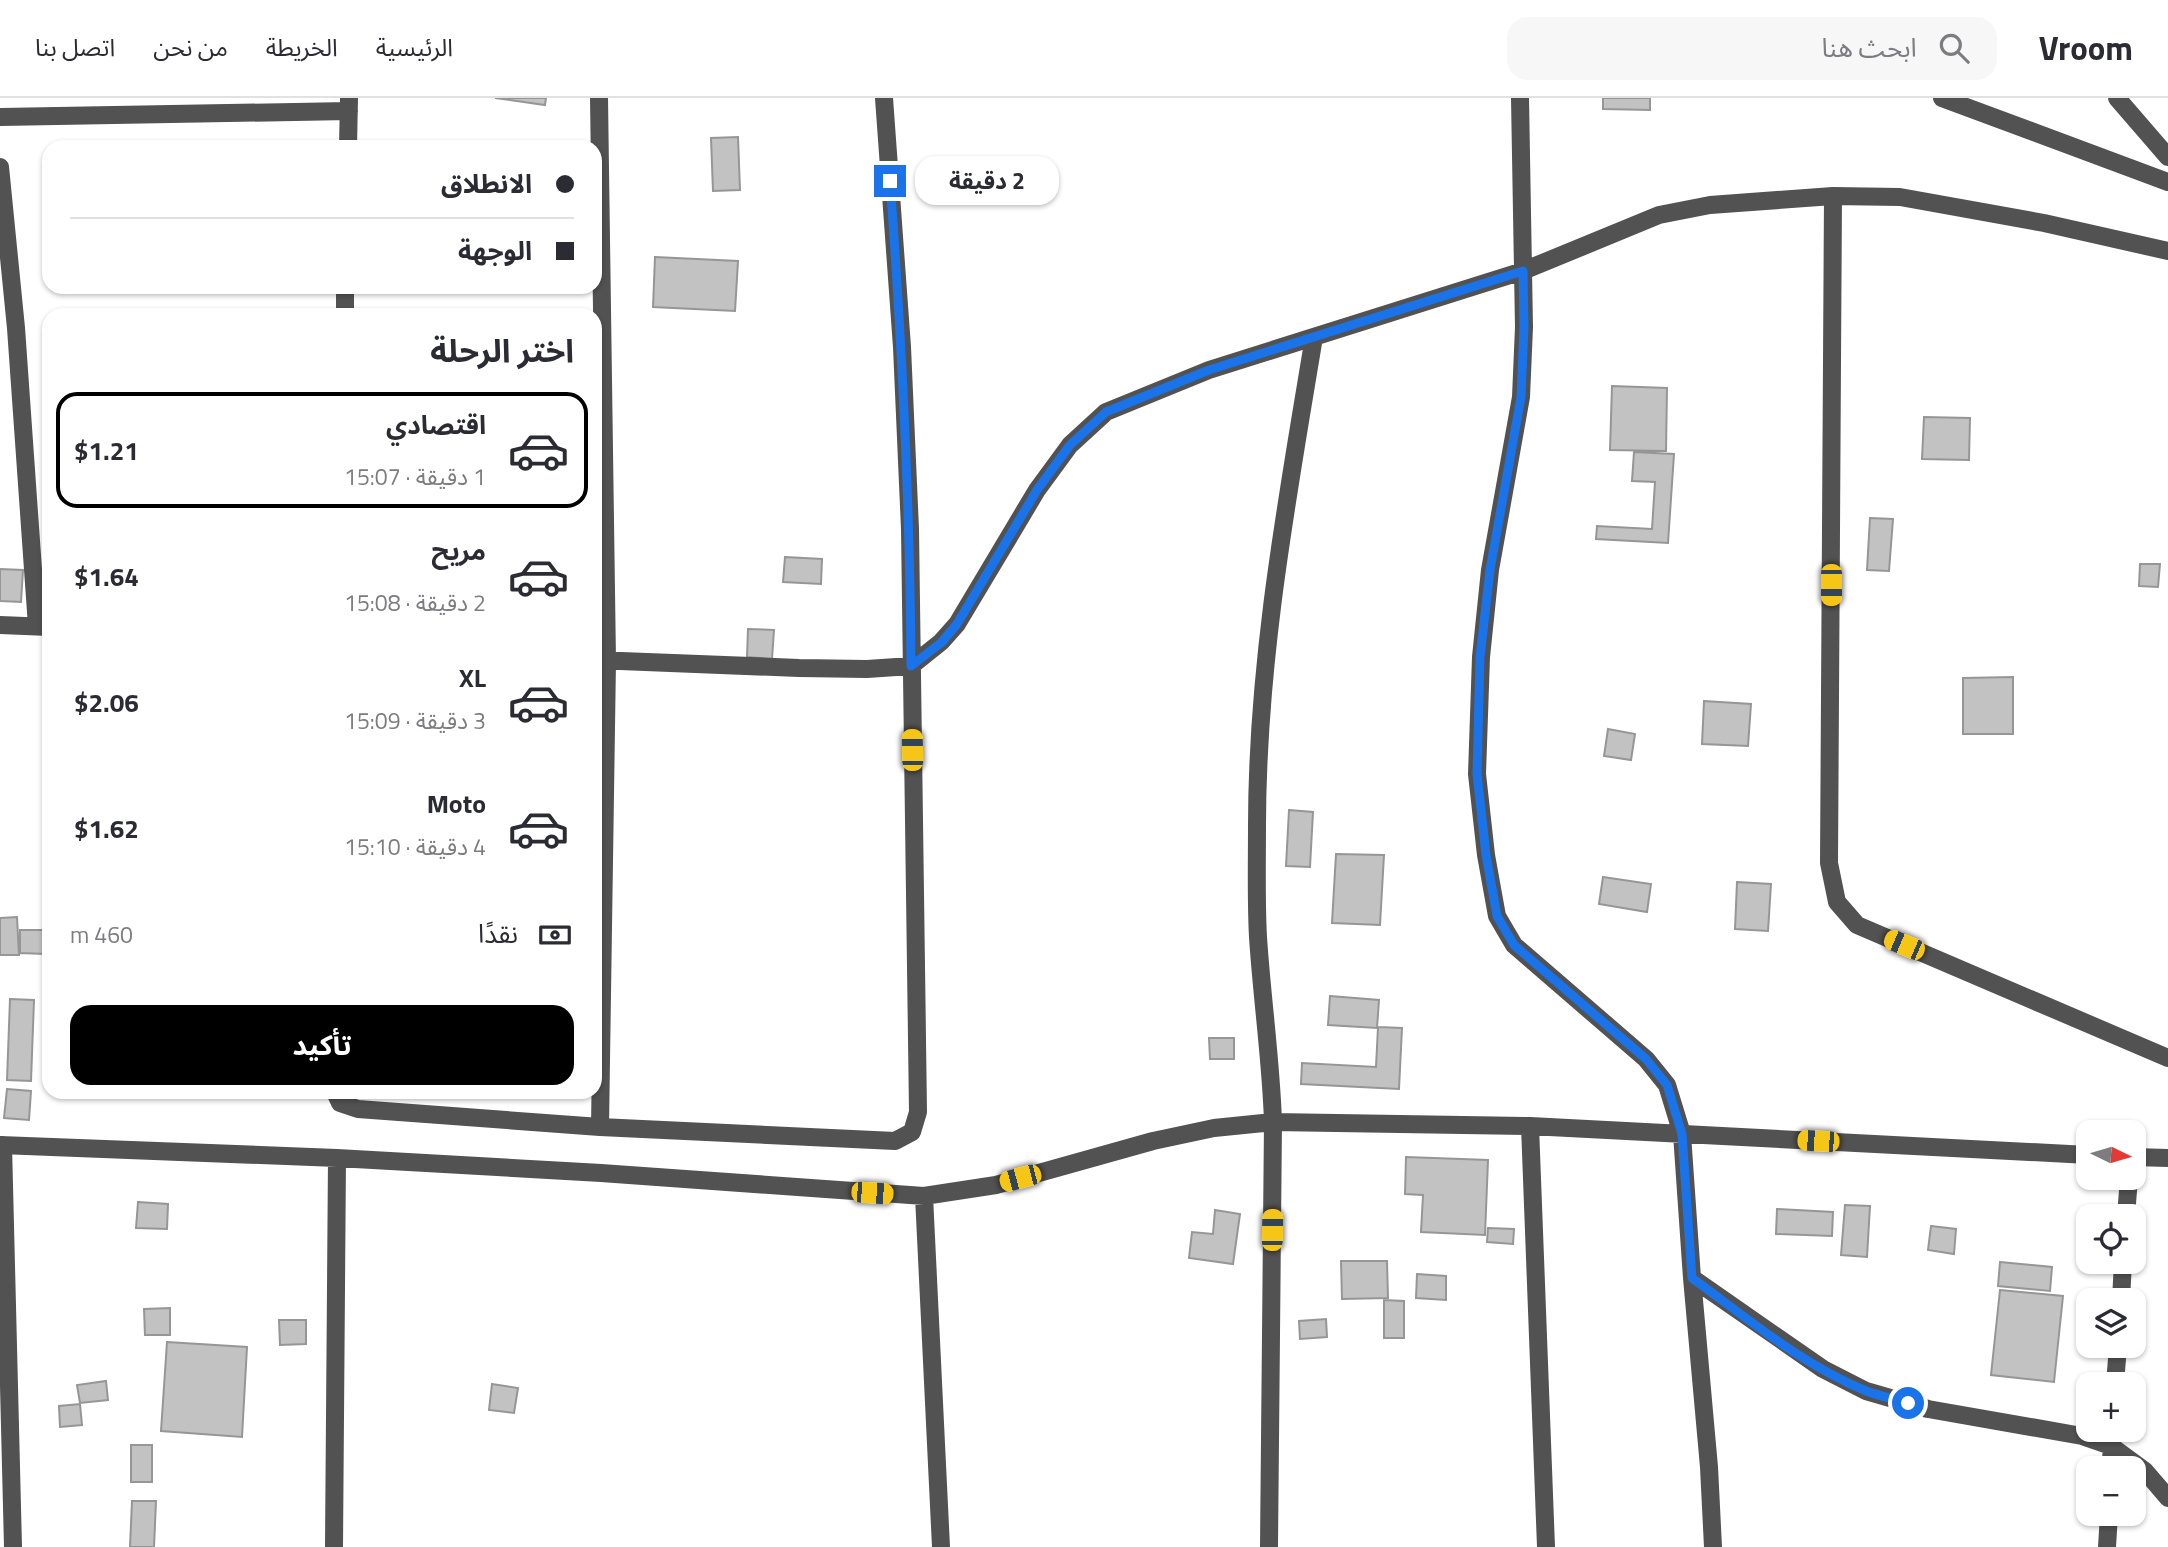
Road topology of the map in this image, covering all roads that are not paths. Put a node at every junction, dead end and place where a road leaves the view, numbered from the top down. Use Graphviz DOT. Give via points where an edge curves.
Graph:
graph roads {
  1 [pos="599,98"];
  2 [pos="884,98"];
  3 [pos="1520,98"];
  4 [pos="1942,98"];
  5 [pos="2117,98"];
  6 [pos="349,104"];
  7 [pos="0,117"];
  8 [pos="348,140"];
  9 [pos="599,140"];
  10 [pos="2168,158"];
  11 [pos="0,167"];
  12 [pos="2168,182"];
  13 [pos="1833,196"];
  14 [pos="2168,251"];
  15 [pos="1523,271"];
  16 [pos="1314,337"];
  17 [pos="42,616"];
  18 [pos="0,625"];
  19 [pos="42,627"];
  20 [pos="602,661"];
  21 [pos="911,666"];
  22 [pos="2168,1058"];
  23 [pos="338,1099"];
  24 [pos="600,1099"];
  25 [pos="1273,1122"];
  26 [pos="1530,1126"];
  27 [pos="600,1128"];
  28 [pos="1682,1134"];
  29 [pos="1,1145"];
  30 [pos="2076,1154"];
  31 [pos="2146,1157"];
  32 [pos="337,1158"];
  33 [pos="2168,1158"];
  34 [pos="924,1196"];
  35 [pos="1692,1278"];
  36 [pos="2076,1435"];
  37 [pos="2116,1442"];
  38 [pos="2168,1498"];
  39 [pos="2108,1526"];
  40 [pos="13,1547"];
  41 [pos="334,1547"];
  42 [pos="941,1547"];
  43 [pos="1269,1547"];
  44 [pos="1546,1547"];
  45 [pos="1713,1547"];
  46 [pos="2107,1547"];
  1 -- 9 [label="street"];
  2 -- 21 [label="street" via="902,360"];
  3 -- 15 [label="street"];
  4 -- 12 [label="street"];
  5 -- 10 [label="street"];
  6 -- 7 [label="street"];
  6 -- 8 [label="street"];
  11 -- 17 [label="street"];
  13 -- 14 [label="street" via="1900,197"];
  13 -- 15 [label="street" via="1710,205 1659,215"];
  13 -- 22 [label="street" via="1829,863 1837,902 1857,925"];
  15 -- 16 [label="street"];
  15 -- 28 [label="street" via="1521,397 1490,570 1480,657 1477,774 1494,904 1514,945 1646,1059 1667,1085"];
  16 -- 21 [label="street" via="1209,370 1106,412 1070,445 1037,490 957,624"];
  16 -- 25 [label="street" via="1280,541 1260,721 1258,937"];
  18 -- 19 [label="street"];
  20 -- 21 [label="street"];
  21 -- 27 [label="street" via="918,1112 912,1132 895,1141"];
  23 -- 27 [label="street" via="358,1109"];
  24 -- 27 [label="street"];
  25 -- 26 [label="street"];
  25 -- 34 [label="street" via="1214,1128 996,1185"];
  25 -- 43 [label="street"];
  26 -- 28 [label="street"];
  26 -- 44 [label="street"];
  28 -- 30 [label="street"];
  28 -- 35 [label="street"];
  29 -- 32 [label="street"];
  29 -- 40 [label="street"];
  31 -- 33 [label="street"];
  32 -- 34 [label="street"];
  32 -- 41 [label="street"];
  34 -- 42 [label="street"];
  35 -- 36 [label="street" via="1768,1334 1866,1391 1928,1409"];
  35 -- 45 [label="street"];
  37 -- 38 [label="street"];
  39 -- 46 [label="street"];
}
